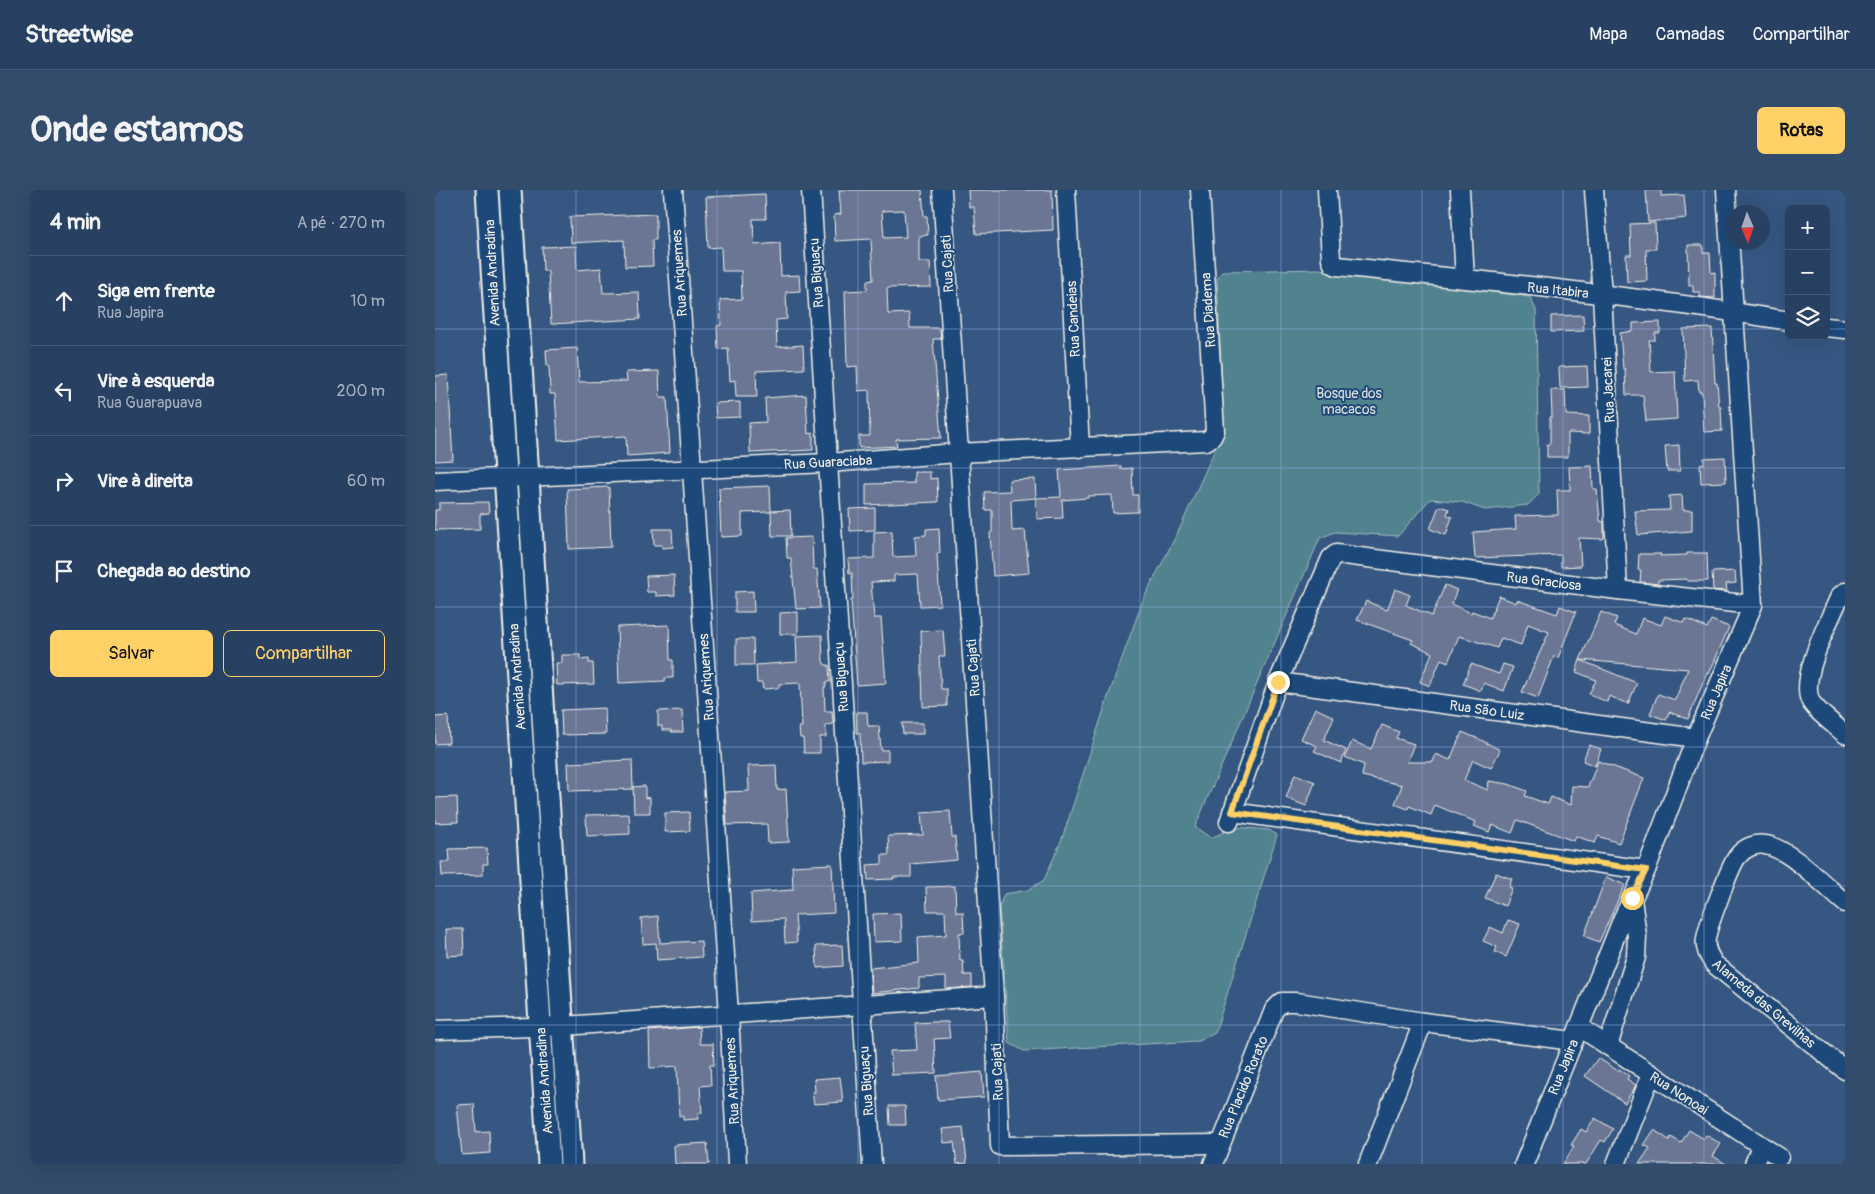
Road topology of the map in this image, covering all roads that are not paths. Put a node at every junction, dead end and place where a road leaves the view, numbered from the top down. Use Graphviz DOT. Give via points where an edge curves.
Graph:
graph roads {
  1 [pos="487,190"];
  2 [pos="511,190"];
  3 [pos="673,190"];
  4 [pos="811,190"];
  5 [pos="942,190"];
  6 [pos="1066,190"];
  7 [pos="1200,190"];
  8 [pos="1327,190"];
  9 [pos="1460,190"];
  10 [pos="1594,190"];
  11 [pos="1726,190"];
  12 [pos="1465,279"];
  13 [pos="1602,295"];
  14 [pos="1733,312"];
  15 [pos="1785,320"];
  16 [pos="1830,328"];
  17 [pos="1845,330"];
  18 [pos="1215,431"];
  19 [pos="1080,448"];
  20 [pos="958,454"];
  21 [pos="828,463"];
  22 [pos="692,469"];
  23 [pos="529,476"];
  24 [pos="504,477"];
  25 [pos="435,481"];
  26 [pos="1619,590"];
  27 [pos="1845,592"];
  28 [pos="1753,605"];
  29 [pos="1278,682"];
  30 [pos="1845,734"];
  31 [pos="1696,738"];
  32 [pos="1646,870"];
  33 [pos="1632,898"];
  34 [pos="1845,903"];
  35 [pos="995,996"];
  36 [pos="862,1005"];
  37 [pos="729,1014"];
  38 [pos="1423,1022"];
  39 [pos="563,1026"];
  40 [pos="540,1027"];
  41 [pos="435,1030"];
  42 [pos="1576,1034"];
  43 [pos="1608,1046"];
  44 [pos="1845,1070"];
  45 [pos="1651,1075"];
  46 [pos="1220,1144"];
  47 [pos="1761,1146"];
  48 [pos="1779,1157"];
  49 [pos="549,1164"];
  50 [pos="571,1164"];
  51 [pos="737,1164"];
  52 [pos="872,1164"];
  53 [pos="1213,1164"];
  54 [pos="1368,1164"];
  55 [pos="1524,1164"];
  56 [pos="1616,1164"];
  57 [pos="1754,1164"];
  1 -- 24 [label="main road, Avenida Andradina"];
  2 -- 23 [label="main road, Avenida Andradina"];
  3 -- 22 [label="street, Rua Ariquemes"];
  4 -- 21 [label="street, Rua Biguaçu"];
  5 -- 20 [label="street, Rua Cajati"];
  6 -- 19 [label="street, Rua Candeias"];
  7 -- 18 [label="street, Rua Diadema"];
  8 -- 12 [label="street, Rua Itabira" via="1333,264"];
  9 -- 12 [label="street"];
  10 -- 13 [label="street, Rua Jacarei"];
  11 -- 14 [label="street, Rua Japira"];
  12 -- 13 [label="street, Rua Itabira"];
  13 -- 14 [label="street, Rua Itabira"];
  13 -- 26 [label="street, Rua Jacarei"];
  14 -- 15 [label="street, Rua Itabira"];
  14 -- 28 [label="street, Rua Japira"];
  16 -- 17 [label="street"];
  18 -- 19 [label="street, Rua Guaraciaba" via="1206,441"];
  19 -- 20 [label="street, Rua Guaraciaba"];
  20 -- 21 [label="street, Rua Guaraciaba"];
  20 -- 35 [label="street, Rua Cajati"];
  21 -- 22 [label="street, Rua Guaraciaba"];
  21 -- 36 [label="street, Rua Biguaçu"];
  22 -- 23 [label="street, Rua Guaraciaba"];
  22 -- 37 [label="street, Rua Ariquemes"];
  23 -- 24 [label="street, Rua Guaraciaba"];
  23 -- 39 [label="main road, Avenida Andradina"];
  24 -- 25 [label="street, Rua Guaraciaba"];
  24 -- 40 [label="main road, Avenida Andradina"];
  26 -- 28 [label="street, Rua Graciosa"];
  26 -- 29 [label="street, Rua Graciosa" via="1336,554 1331,558"];
  27 -- 30 [label="street" via="1840,596 1807,683 1811,701"];
  28 -- 31 [label="street, Rua Japira"];
  29 -- 31 [label="street, Rua São Luiz"];
  29 -- 32 [label="street" via="1230,817"];
  31 -- 32 [label="street, Rua Japira"];
  32 -- 33 [label="street, Rua Japira"];
  33 -- 42 [label="street, Rua Japira"];
  33 -- 43 [label="street" via="1636,957"];
  34 -- 44 [label="street, Alameda das Grevilhas" via="1782,849 1763,844 1748,847 1737,857 1705,939 1707,953 1714,964"];
  35 -- 36 [label="street"];
  35 -- 46 [label="street, Rua Cajati" via="1000,1146"];
  36 -- 37 [label="street"];
  36 -- 52 [label="street, Rua Biguaçu"];
  37 -- 39 [label="street"];
  37 -- 51 [label="street, Rua Ariquemes"];
  38 -- 42 [label="street"];
  38 -- 46 [label="street, Rua Placido Rorato" via="1282,1002 1274,1010"];
  38 -- 54 [label="street"];
  39 -- 40 [label="street"];
  39 -- 50 [label="main road, Avenida Andradina"];
  40 -- 41 [label="street"];
  40 -- 49 [label="main road, Avenida Andradina"];
  42 -- 43 [label="street, Rua Nonoai"];
  42 -- 55 [label="street, Rua Japira"];
  43 -- 45 [label="street, Rua Nonoai"];
  45 -- 47 [label="street, Rua Nonoai"];
  45 -- 56 [label="street"];
  46 -- 53 [label="street, Rua Placido Rorato"];
  47 -- 48 [label="street, Rua Nonoai"];
  47 -- 57 [label="street"];
}
